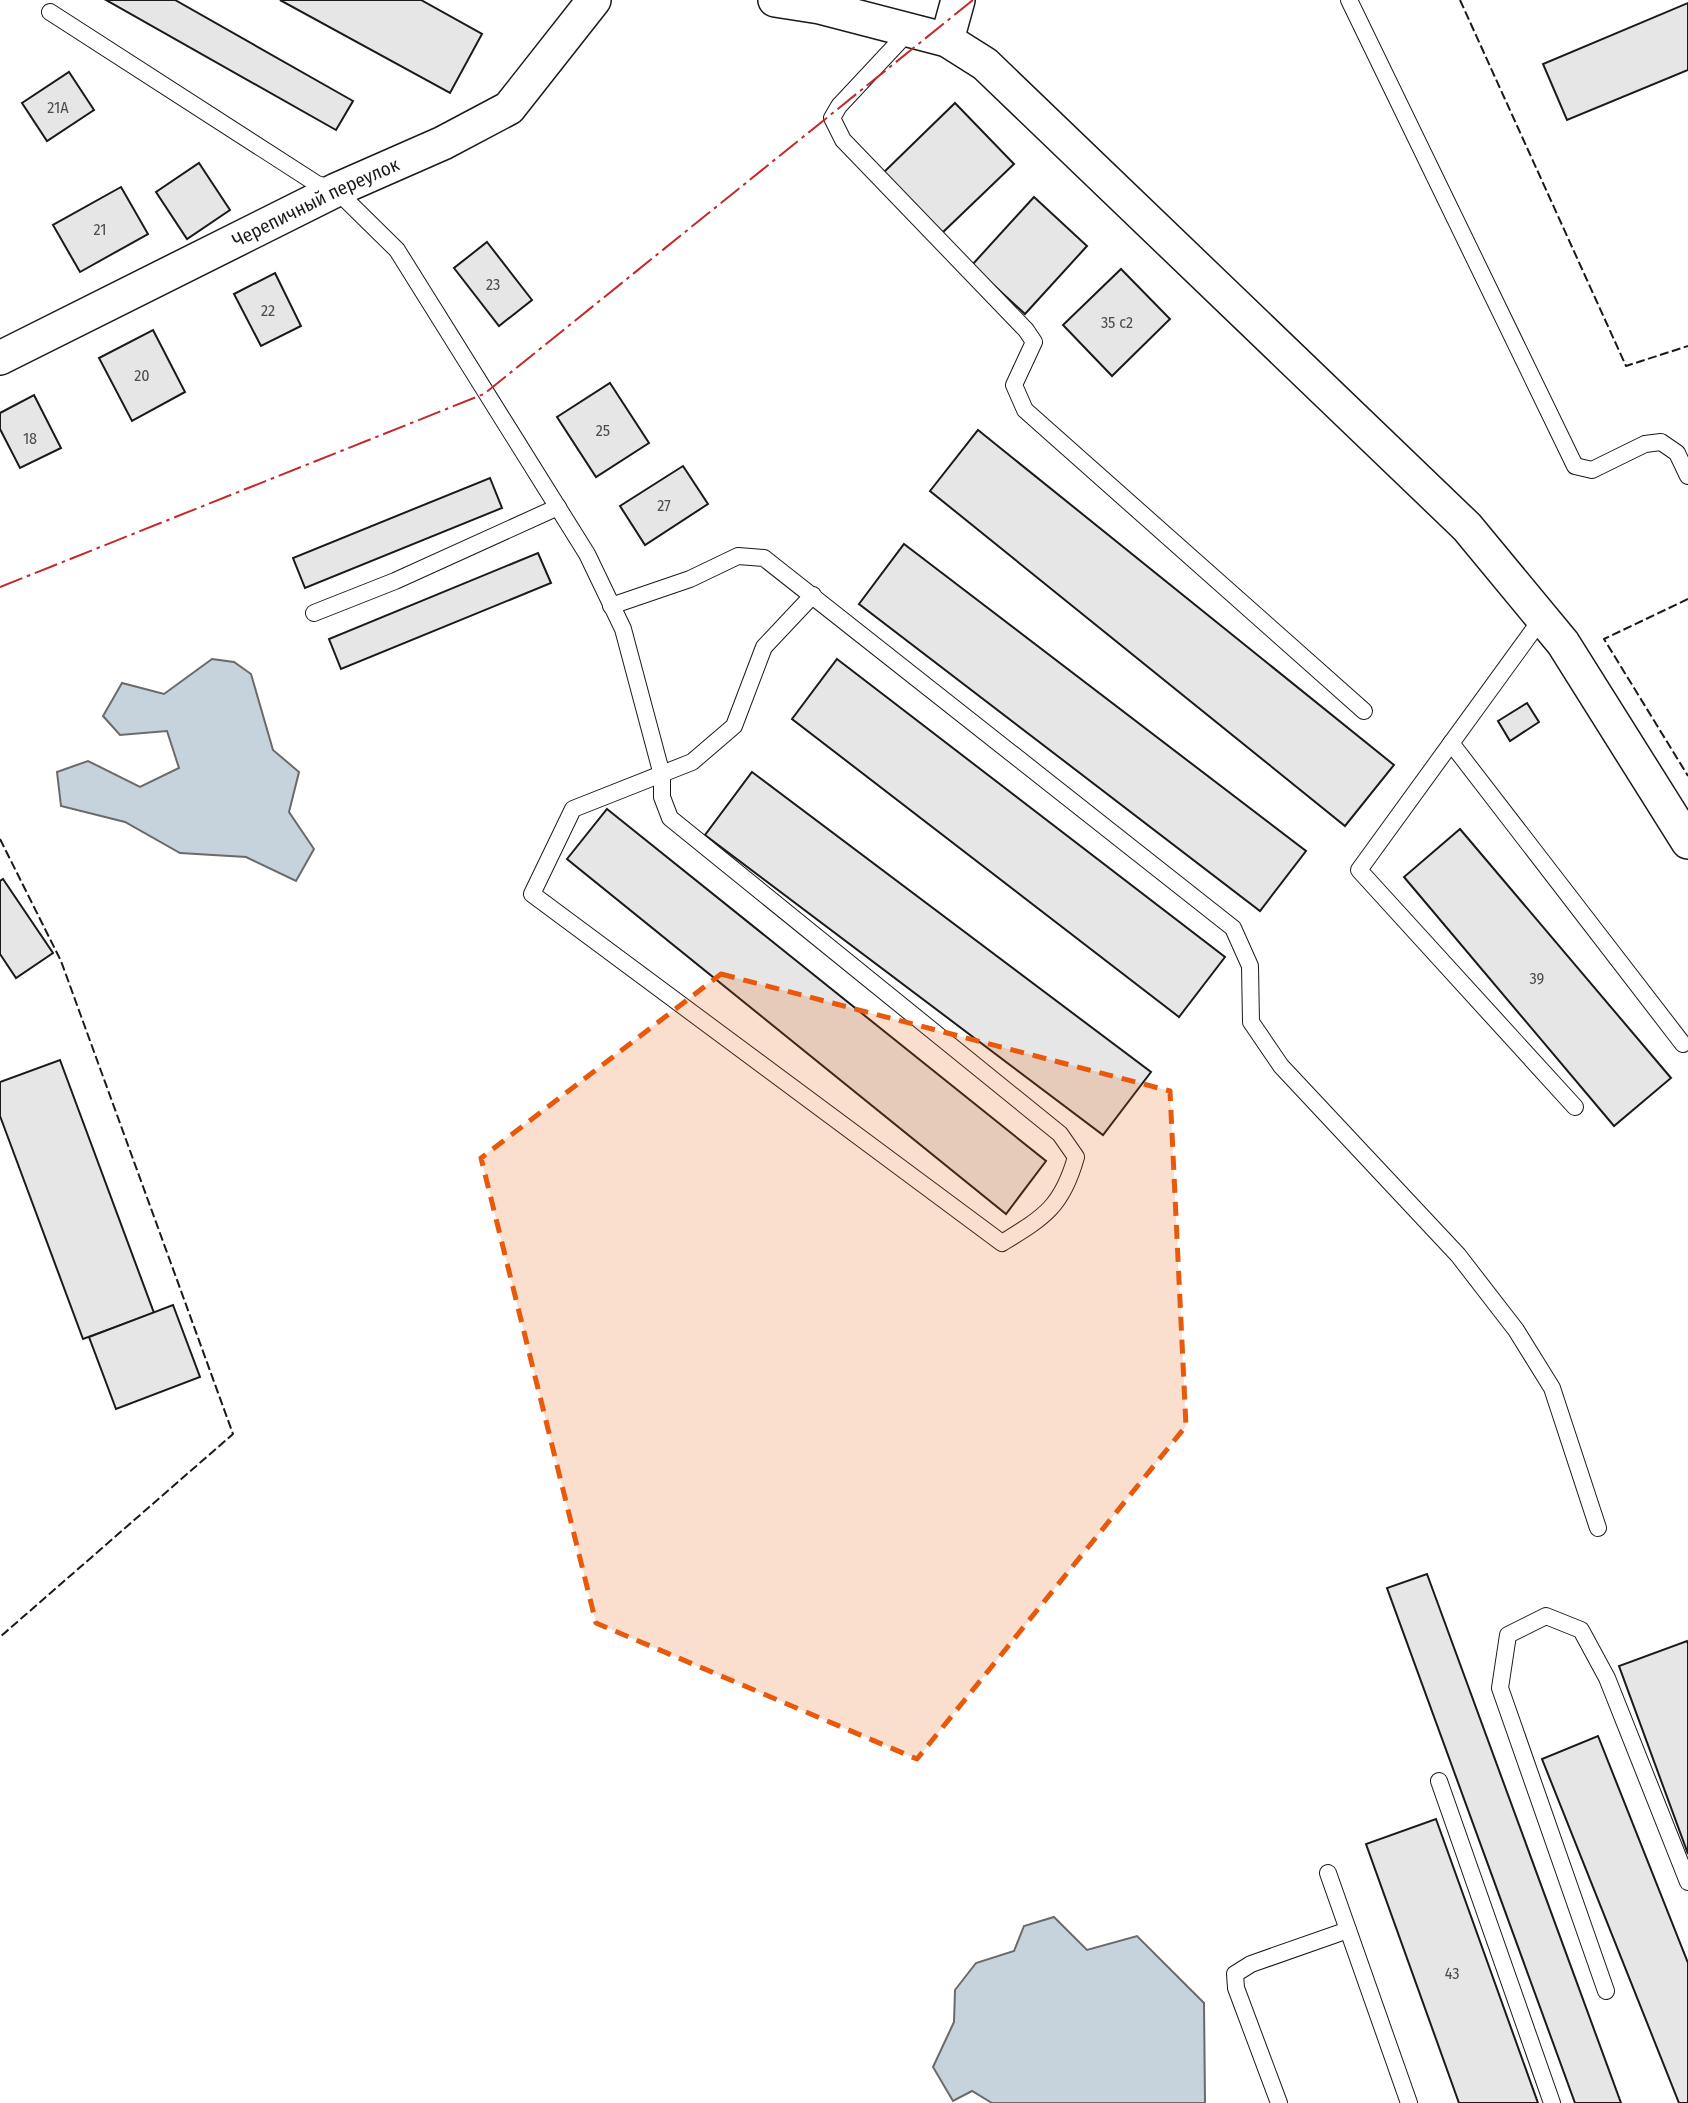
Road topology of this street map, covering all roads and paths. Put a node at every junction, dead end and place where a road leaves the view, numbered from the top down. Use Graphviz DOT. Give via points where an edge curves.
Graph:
graph roads {
  1 [pos="594,0"];
  2 [pos="775,0"];
  3 [pos="958,0"];
  4 [pos="1349,0"];
  5 [pos="50,12"];
  6 [pos="910,30"];
  7 [pos="947,40"];
  8 [pos="335,190"];
  9 [pos="0,358"];
  10 [pos="1688,476"];
  11 [pos="558,507"];
  12 [pos="813,594"];
  13 [pos="611,606"];
  14 [pos="314,613"];
  15 [pos="1542,618"];
  16 [pos="1364,712"];
  17 [pos="1451,743"];
  18 [pos="662,775"];
  19 [pos="1688,842"];
  20 [pos="1683,1044"];
  21 [pos="1574,1107"];
  22 [pos="1598,1528"];
  23 [pos="1439,1781"];
  24 [pos="1328,1873"];
  25 [pos="1688,1882"];
  26 [pos="1348,1930"];
  27 [pos="1606,1991"];
  28 [pos="1279,2103"];
  29 [pos="1409,2103"];
  30 [pos="1552,2103"];
  1 -- 8 [label="street, Черепичный переулок" via="509,108 443,143"];
  2 -- 6 [label="street"];
  3 -- 7 [label="street"];
  4 -- 10 [label="lane" via="1575,466 1592,470 1646,444 1661,442 1676,453"];
  5 -- 8 [label="lane" via="317,184"];
  6 -- 7 [label="street"];
  6 -- 16 [label="lane" via="832,118 843,140 1030,336 1034,342 1014,385 1025,410"];
  7 -- 15 [label="street" via="985,64 1466,527"];
  8 -- 9 [label="street, Черепичный переулок"];
  8 -- 11 [label="lane" via="397,250"];
  11 -- 13 [label="lane"];
  11 -- 14 [label="lane"];
  12 -- 13 [label="lane" via="764,558 738,556 690,579"];
  12 -- 18 [label="lane" via="764,647 734,726 692,762"];
  12 -- 22 [label="lane" via="1233,928 1250,966 1251,1022 1274,1055 1458,1255 1516,1329 1552,1388"];
  13 -- 18 [label="lane" via="623,629"];
  15 -- 17 [label="lane"];
  15 -- 19 [label="street" via="1563,643"];
  17 -- 20 [label="lane"];
  17 -- 21 [label="lane" via="1359,870"];
  18 -- 18 [label="lane" via="573,809 532,894 1002,1243 1043,1217 1068,1187 1076,1157 1060,1134 670,818 662,797"];
  23 -- 30 [label="lane"];
  24 -- 26 [label="lane"];
  25 -- 27 [label="lane" via="1607,1678 1581,1630 1546,1616 1508,1635 1500,1688"];
  26 -- 28 [label="lane" via="1251,1964 1235,1975"];
  26 -- 29 [label="lane"];
}
